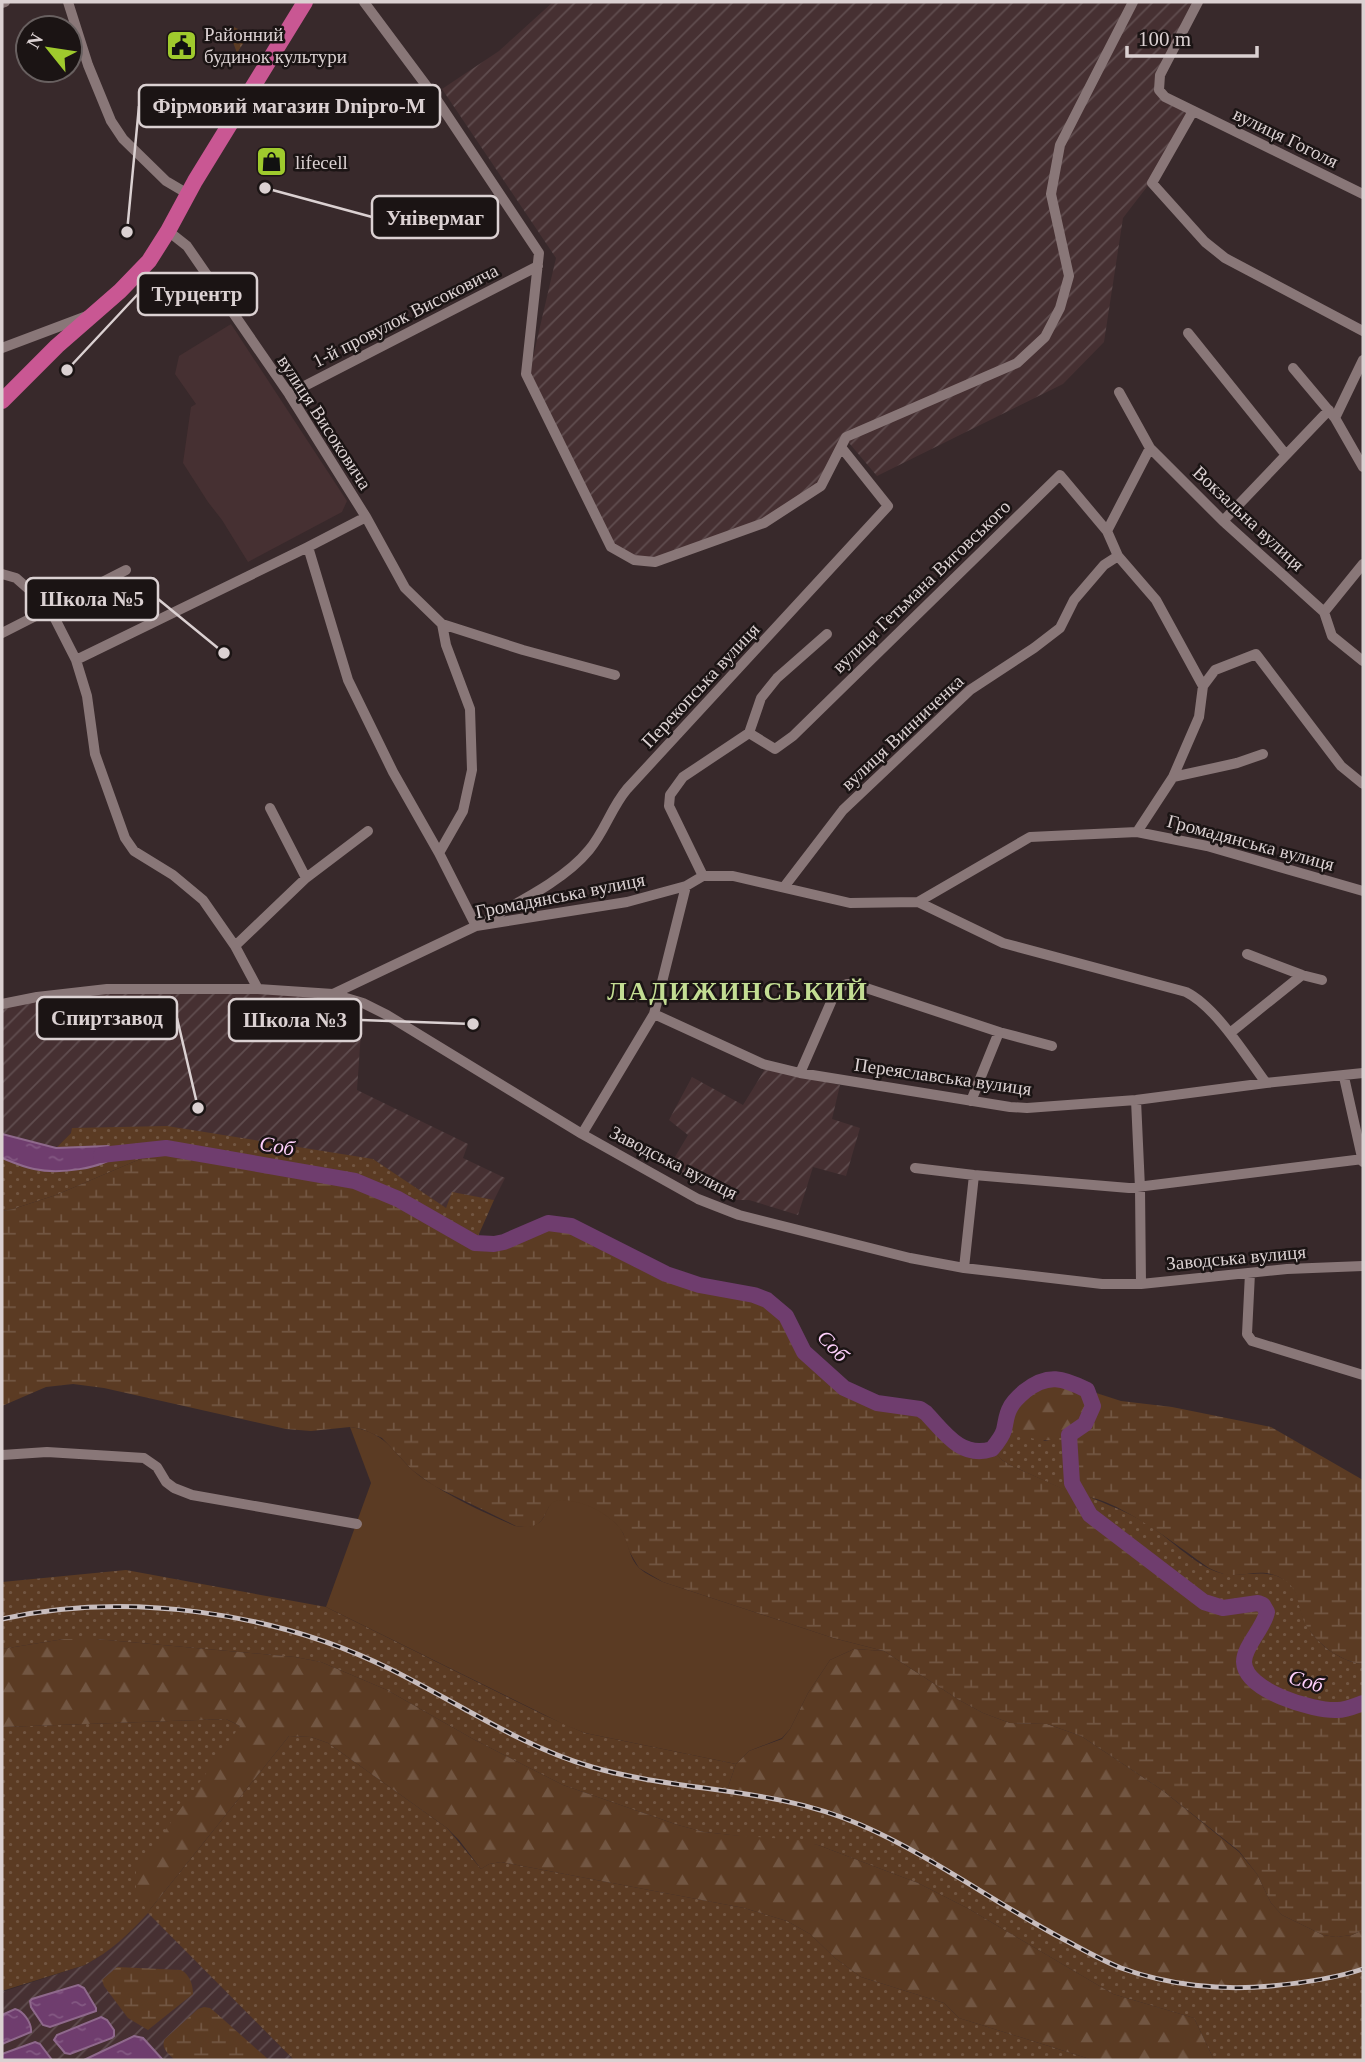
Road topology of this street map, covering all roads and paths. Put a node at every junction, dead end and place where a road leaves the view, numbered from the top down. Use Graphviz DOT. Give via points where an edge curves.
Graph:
graph roads {
  1 [pos="68,2"];
  2 [pos="305,2"];
  3 [pos="364,2"];
  4 [pos="1133,2"];
  5 [pos="1198,2"];
  6 [pos="1193,111"];
  7 [pos="188,194"];
  8 [pos="1363,194"];
  9 [pos="168,231"];
  10 [pos="538,266"];
  11 [pos="96,312"];
  12 [pos="1363,331"];
  13 [pos="1188,333"];
  14 [pos="41,334"];
  15 [pos="57,346"];
  16 [pos="2,348"];
  17 [pos="1363,360"];
  18 [pos="1293,368"];
  19 [pos="1119,392"];
  20 [pos="289,394"];
  21 [pos="2,401"];
  22 [pos="1332,414"];
  23 [pos="841,447"];
  24 [pos="1150,448"];
  25 [pos="1286,456"];
  26 [pos="1363,467"];
  27 [pos="366,517"];
  28 [pos="1223,521"];
  29 [pos="1107,531"];
  30 [pos="308,547"];
  31 [pos="1118,556"];
  32 [pos="1363,564"];
  33 [pos="125,570"];
  34 [pos="2,574"];
  35 [pos="49,607"];
  36 [pos="1324,612"];
  37 [pos="442,624"];
  38 [pos="2,633"];
  39 [pos="827,634"];
  40 [pos="76,660"];
  41 [pos="1363,661"];
  42 [pos="615,674"];
  43 [pos="1202,686"];
  44 [pos="749,733"];
  45 [pos="1263,754"];
  46 [pos="1173,777"];
  47 [pos="1363,784"];
  48 [pos="270,808"];
  49 [pos="368,831"];
  50 [pos="1137,832"];
  51 [pos="439,853"];
  52 [pos="704,876"];
  53 [pos="306,878"];
  54 [pos="686,886"];
  55 [pos="784,887"];
  56 [pos="1363,891"];
  57 [pos="918,902"];
  58 [pos="476,926"];
  59 [pos="235,946"];
  60 [pos="1247,954"];
  61 [pos="1302,975"];
  62 [pos="1322,980"];
  63 [pos="258,989"];
  64 [pos="333,994"];
  65 [pos="2,1003"];
  66 [pos="654,1014"];
  67 [pos="999,1032"];
  68 [pos="1230,1032"];
  69 [pos="1052,1046"];
  70 [pos="800,1073"];
  71 [pos="1363,1073"];
  72 [pos="1344,1077"];
  73 [pos="1266,1083"];
  74 [pos="1136,1100"];
  75 [pos="971,1101"];
  76 [pos="582,1134"];
  77 [pos="1363,1161"];
  78 [pos="915,1168"];
  79 [pos="974,1175"];
  80 [pos="1140,1188"];
  81 [pos="1363,1266"];
  82 [pos="964,1268"];
  83 [pos="1250,1273"];
  84 [pos="1140,1284"];
  85 [pos="1363,1375"];
  86 [pos="2,1455"];
  87 [pos="357,1524"];
  1 -- 7 [label="street" via="111,121 166,181"];
  2 -- 7 [label="highway"];
  3 -- 10 [label="street" via="437,100 539,253"];
  4 -- 23 [label="street" via="1060,145 1051,194 1069,276 1045,337 1017,363 846,437"];
  5 -- 6 [label="street, вулиця Гоголя" via="1160,75 1159,90"];
  6 -- 8 [label="street, вулиця Гоголя"];
  6 -- 12 [label="street" via="1152,183 1225,258"];
  7 -- 9 [label="highway"];
  9 -- 11 [label="highway" via="149,261"];
  9 -- 20 [label="street, вулиця Високовича" via="187,246"];
  10 -- 20 [label="street, 1-й провулок Високовича"];
  10 -- 23 [label="street" via="526,374 611,547 634,560 655,562 764,523 821,486"];
  11 -- 14 [label="street"];
  11 -- 15 [label="highway"];
  13 -- 25 [label="street"];
  14 -- 15 [label="street" via="51,336"];
  14 -- 16 [label="street"];
  15 -- 21 [label="highway"];
  17 -- 22 [label="street"];
  18 -- 22 [label="street"];
  19 -- 24 [label="street, Вокзальна вулиця"];
  20 -- 27 [label="street, вулиця Високовича"];
  22 -- 25 [label="street"];
  22 -- 26 [label="street"];
  23 -- 58 [label="street, Перекопська вулиця" via="888,506 627,789 576,865"];
  24 -- 28 [label="street, Вокзальна вулиця"];
  24 -- 29 [label="street"];
  25 -- 28 [label="street"];
  27 -- 30 [label="street, вулиця Високовича"];
  27 -- 37 [label="street" via="405,588"];
  28 -- 36 [label="street, Вокзальна вулиця"];
  29 -- 31 [label="street"];
  29 -- 44 [label="street, вулиця Гетьмана Виговського" via="1060,475 793,736 775,749"];
  30 -- 40 [label="street, вулиця Високовича"];
  30 -- 51 [label="street" via="348,680"];
  31 -- 43 [label="street" via="1156,600"];
  31 -- 55 [label="street, вулиця Винниченка" via="1104,565 1074,600 1060,628 970,690 844,810"];
  32 -- 36 [label="street"];
  33 -- 35 [label="street"];
  34 -- 35 [label="street" via="16,578"];
  35 -- 38 [label="street"];
  35 -- 40 [label="street"];
  36 -- 41 [label="street, Вокзальна вулиця" via="1332,636"];
  37 -- 42 [label="street"];
  37 -- 51 [label="street" via="470,709 472,771 463,811"];
  39 -- 44 [label="street" via="761,698"];
  40 -- 59 [label="street" via="87,696 94,754 125,838 134,851 203,900"];
  43 -- 46 [label="street" via="1199,717"];
  43 -- 47 [label="street" via="1215,670 1256,654 1341,766"];
  44 -- 52 [label="street" via="683,776 670,795 669,806"];
  45 -- 46 [label="street"];
  46 -- 50 [label="street"];
  48 -- 53 [label="street"];
  49 -- 53 [label="street"];
  50 -- 56 [label="street, Громадянська вулиця" via="1207,846"];
  50 -- 57 [label="street, Громадянська вулиця" via="1030,837"];
  51 -- 58 [label="street"];
  52 -- 54 [label="street, Громадянська вулиця"];
  52 -- 55 [label="street, Громадянська вулиця" via="733,876"];
  53 -- 59 [label="street"];
  54 -- 58 [label="street, Громадянська вулиця" via="609,906"];
  54 -- 66 [label="street"];
  55 -- 57 [label="street, Громадянська вулиця" via="850,903"];
  57 -- 68 [label="street" via="1003,943 1186,992"];
  58 -- 64 [label="street, Громадянська вулиця"];
  59 -- 63 [label="street"];
  60 -- 61 [label="street"];
  61 -- 62 [label="street"];
  61 -- 68 [label="street"];
  63 -- 64 [label="street, Заводська вулиця"];
  63 -- 65 [label="street, Заводська вулиця" via="107,989"];
  64 -- 76 [label="street, Заводська вулиця" via="387,1015"];
  66 -- 70 [label="street, Переяславська вулиця" via="763,1064"];
  66 -- 76 [label="street"];
  67 -- 69 [label="street"];
  67 -- 70 [label="street" via="847,984 835,993"];
  67 -- 75 [label="street"];
  68 -- 73 [label="street"];
  70 -- 75 [label="street, Переяславська вулиця"];
  71 -- 72 [label="street, Переяславська вулиця"];
  72 -- 73 [label="street, Переяславська вулиця"];
  72 -- 77 [label="street"];
  73 -- 74 [label="street, Переяславська вулиця"];
  74 -- 75 [label="street, Переяславська вулиця" via="1027,1108"];
  74 -- 80 [label="street"];
  76 -- 82 [label="street, Заводська вулиця" via="724,1210"];
  77 -- 80 [label="street"];
  78 -- 79 [label="street"];
  79 -- 80 [label="street"];
  79 -- 82 [label="street"];
  80 -- 84 [label="street"];
  81 -- 83 [label="street, Заводська вулиця"];
  82 -- 84 [label="street, Заводська вулиця"];
  83 -- 84 [label="street, Заводська вулиця"];
  83 -- 85 [label="street" via="1247,1334 1252,1341"];
  86 -- 87 [label="street" via="134,1456 151,1462 166,1482 192,1495"];
}
